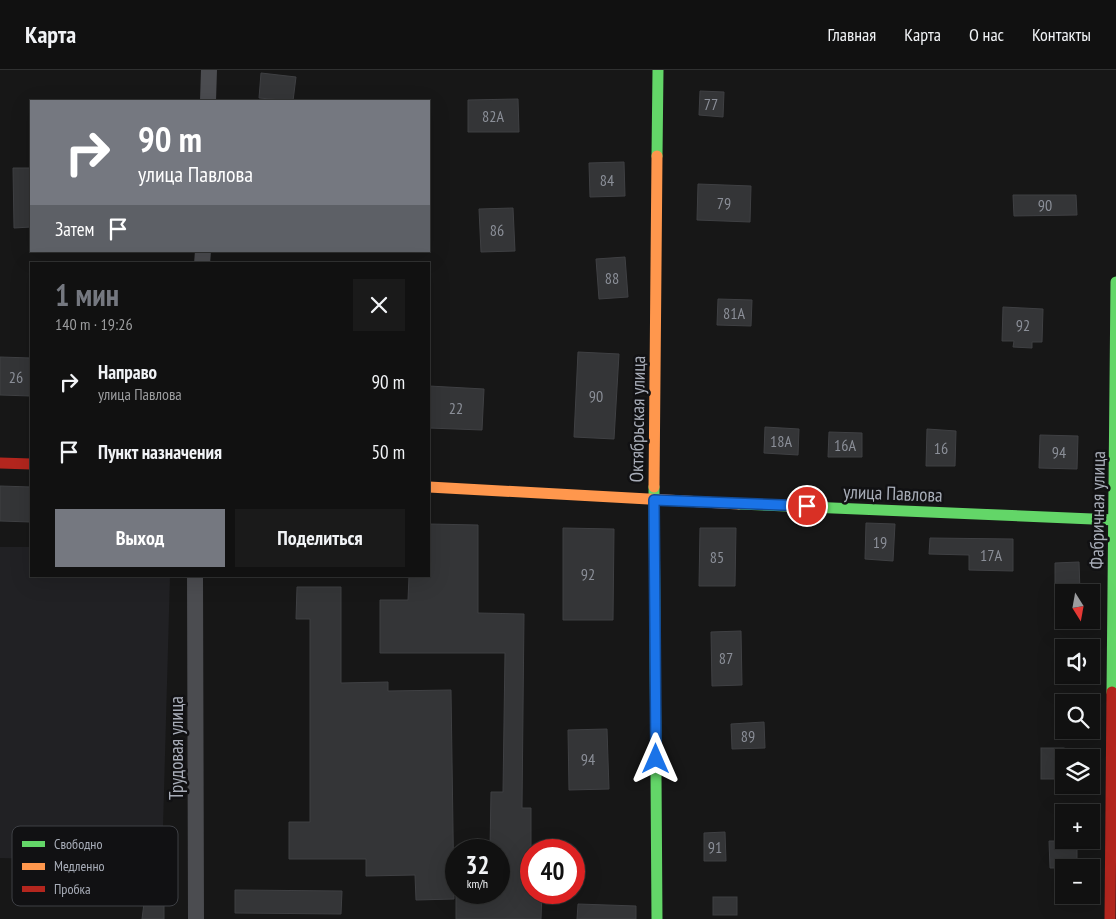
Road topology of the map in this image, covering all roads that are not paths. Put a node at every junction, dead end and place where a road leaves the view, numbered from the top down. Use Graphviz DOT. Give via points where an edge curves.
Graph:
graph roads {
  1 [pos="209,70"];
  2 [pos="658,70"];
  3 [pos="208,100"];
  4 [pos="1116,282"];
  5 [pos="0,463"];
  6 [pos="30,464"];
  7 [pos="430,487"];
  8 [pos="654,500"];
  9 [pos="1115,520"];
  10 [pos="195,577"];
  11 [pos="196,919"];
  12 [pos="657,919"];
  13 [pos="1110,919"];
  1 -- 3 [label="street"];
  2 -- 8 [label="street, Октябрьская улица"];
  4 -- 9 [label="street, Фабричная улица"];
  5 -- 6 [label="street"];
  7 -- 8 [label="street, улица Павлова"];
  8 -- 9 [label="street, улица Павлова"];
  8 -- 12 [label="street, Октябрьская улица"];
  9 -- 13 [label="street, Фабричная улица"];
  10 -- 11 [label="street, Трудовая улица"];
}
